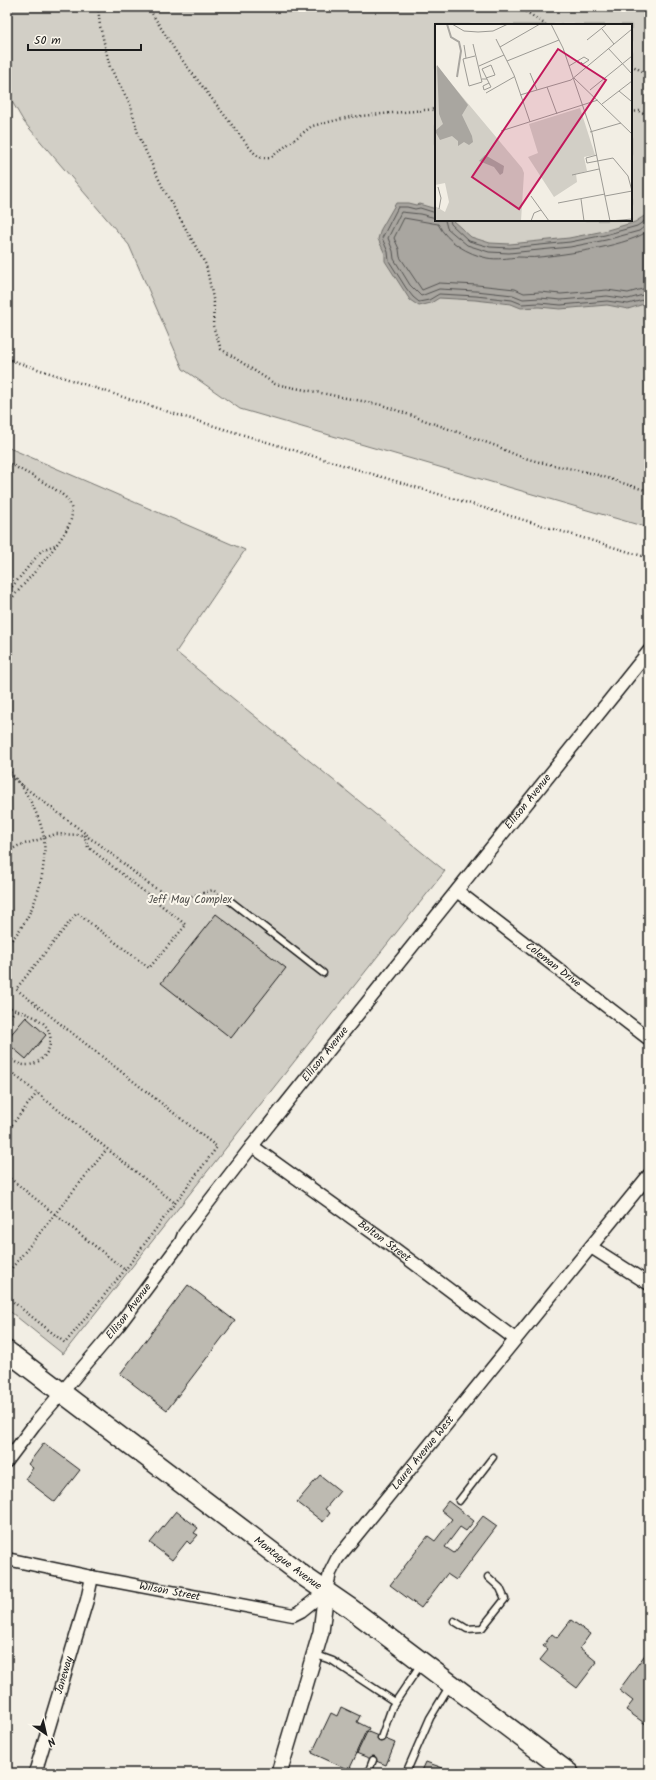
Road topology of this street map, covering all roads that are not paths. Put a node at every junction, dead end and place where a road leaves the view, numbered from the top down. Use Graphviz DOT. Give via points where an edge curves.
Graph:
graph roads {
  1 [pos="649,651"];
  2 [pos="457,891"];
  3 [pos="229,900"];
  4 [pos="323,973"];
  5 [pos="649,1038"];
  6 [pos="252,1146"];
  7 [pos="649,1175"];
  8 [pos="591,1247"];
  9 [pos="649,1284"];
  10 [pos="515,1339"];
  11 [pos="7,1351"];
  12 [pos="62,1393"];
  13 [pos="493,1457"];
  14 [pos="7,1461"];
  15 [pos="459,1501"];
  16 [pos="7,1559"];
  17 [pos="92,1577"];
  18 [pos="488,1577"];
  19 [pos="326,1591"];
  20 [pos="454,1621"];
  21 [pos="314,1654"];
  22 [pos="422,1662"];
  23 [pos="450,1683"];
  24 [pos="395,1702"];
  25 [pos="381,1738"];
  26 [pos="373,1760"];
  27 [pos="35,1773"];
  28 [pos="279,1773"];
  29 [pos="368,1773"];
  30 [pos="406,1773"];
  31 [pos="569,1773"];
  1 -- 2 [label="street, Ellison Avenue"];
  2 -- 5 [label="street, Coleman Drive"];
  2 -- 6 [label="street, Ellison Avenue"];
  3 -- 4 [label="lane"];
  6 -- 10 [label="street, Bolton Street"];
  6 -- 12 [label="street, Ellison Avenue" via="184,1234 181,1242 124,1318"];
  7 -- 8 [label="street, Laurel Avenue West"];
  8 -- 9 [label="street"];
  8 -- 10 [label="street, Laurel Avenue West"];
  10 -- 19 [label="street, Laurel Avenue West" via="337,1559 330,1573"];
  11 -- 12 [label="main road, Montague Avenue"];
  12 -- 14 [label="street, Ellison Avenue"];
  12 -- 19 [label="main road, Montague Avenue"];
  13 -- 15 [label="lane"];
  16 -- 17 [label="street, Wilson Street"];
  17 -- 19 [label="street, Wilson Street" via="293,1615"];
  17 -- 27 [label="street, Janeway"];
  18 -- 20 [label="lane" via="500,1588 505,1599 482,1628 467,1629"];
  19 -- 21 [label="street, Laurel Avenue West"];
  19 -- 22 [label="main road, Montague Avenue"];
  21 -- 24 [label="lane" via="333,1661"];
  21 -- 28 [label="street, Laurel Avenue West"];
  22 -- 23 [label="main road, Montague Avenue"];
  22 -- 24 [label="lane"];
  23 -- 30 [label="lane" via="430,1718"];
  23 -- 31 [label="main road, Montague Avenue"];
  24 -- 25 [label="lane"];
  26 -- 29 [label="lane"];
}
